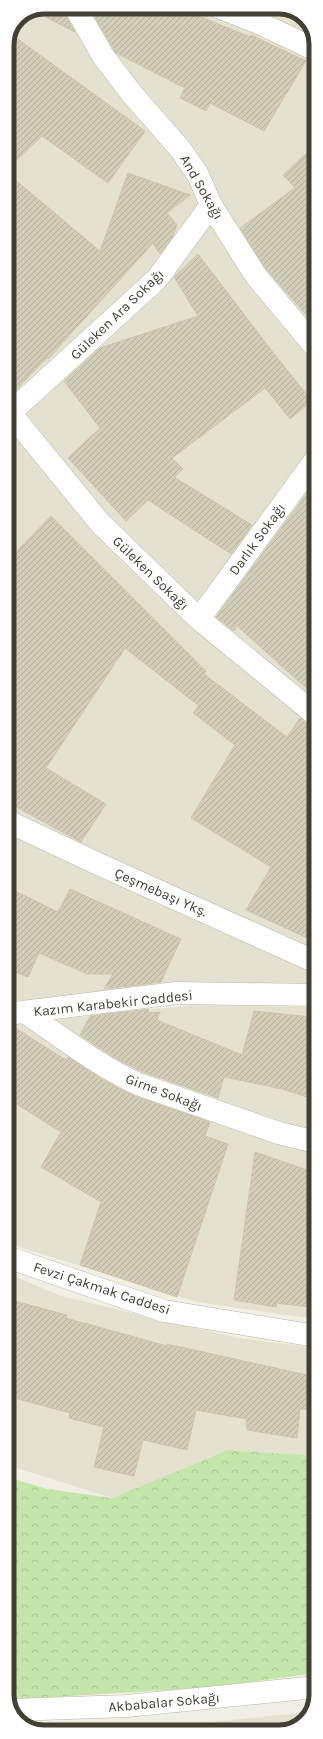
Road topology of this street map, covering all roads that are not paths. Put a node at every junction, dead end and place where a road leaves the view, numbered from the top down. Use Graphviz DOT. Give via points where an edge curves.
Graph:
graph roads {
  1 [pos="79,14"];
  2 [pos="236,14"];
  3 [pos="309,47"];
  4 [pos="211,205"];
  5 [pos="309,340"];
  6 [pos="14,406"];
  7 [pos="14,416"];
  8 [pos="309,469"];
  9 [pos="199,619"];
  10 [pos="309,710"];
  11 [pos="14,824"];
  12 [pos="309,959"];
  13 [pos="309,995"];
  14 [pos="16,1014"];
  15 [pos="309,1140"];
  16 [pos="14,1259"];
  17 [pos="309,1335"];
  18 [pos="309,1688"];
  19 [pos="18,1710"];
  1 -- 4 [label="street, And Sokağı" via="103,56 181,150 198,175"];
  2 -- 3 [label="street"];
  4 -- 5 [label="street, And Sokağı" via="256,276"];
  4 -- 6 [label="street, Güleken Ara Sokağı" via="157,279"];
  7 -- 9 [label="street, Güleken Sokağı" via="100,523"];
  8 -- 9 [label="street, Darlık Sokağı"];
  9 -- 10 [label="street, Güleken Sokağı"];
  11 -- 12 [label="street, Çeşmebaşı Ykş."];
  13 -- 14 [label="street, Kazım Karabekir Caddesi" via="176,993"];
  14 -- 15 [label="street, Girne Sokağı" via="138,1084 279,1133"];
  16 -- 17 [label="street, Fevzi Çakmak Caddesi" via="164,1311"];
  18 -- 19 [label="street, Akbabalar Sokağı" via="127,1706"];
}
